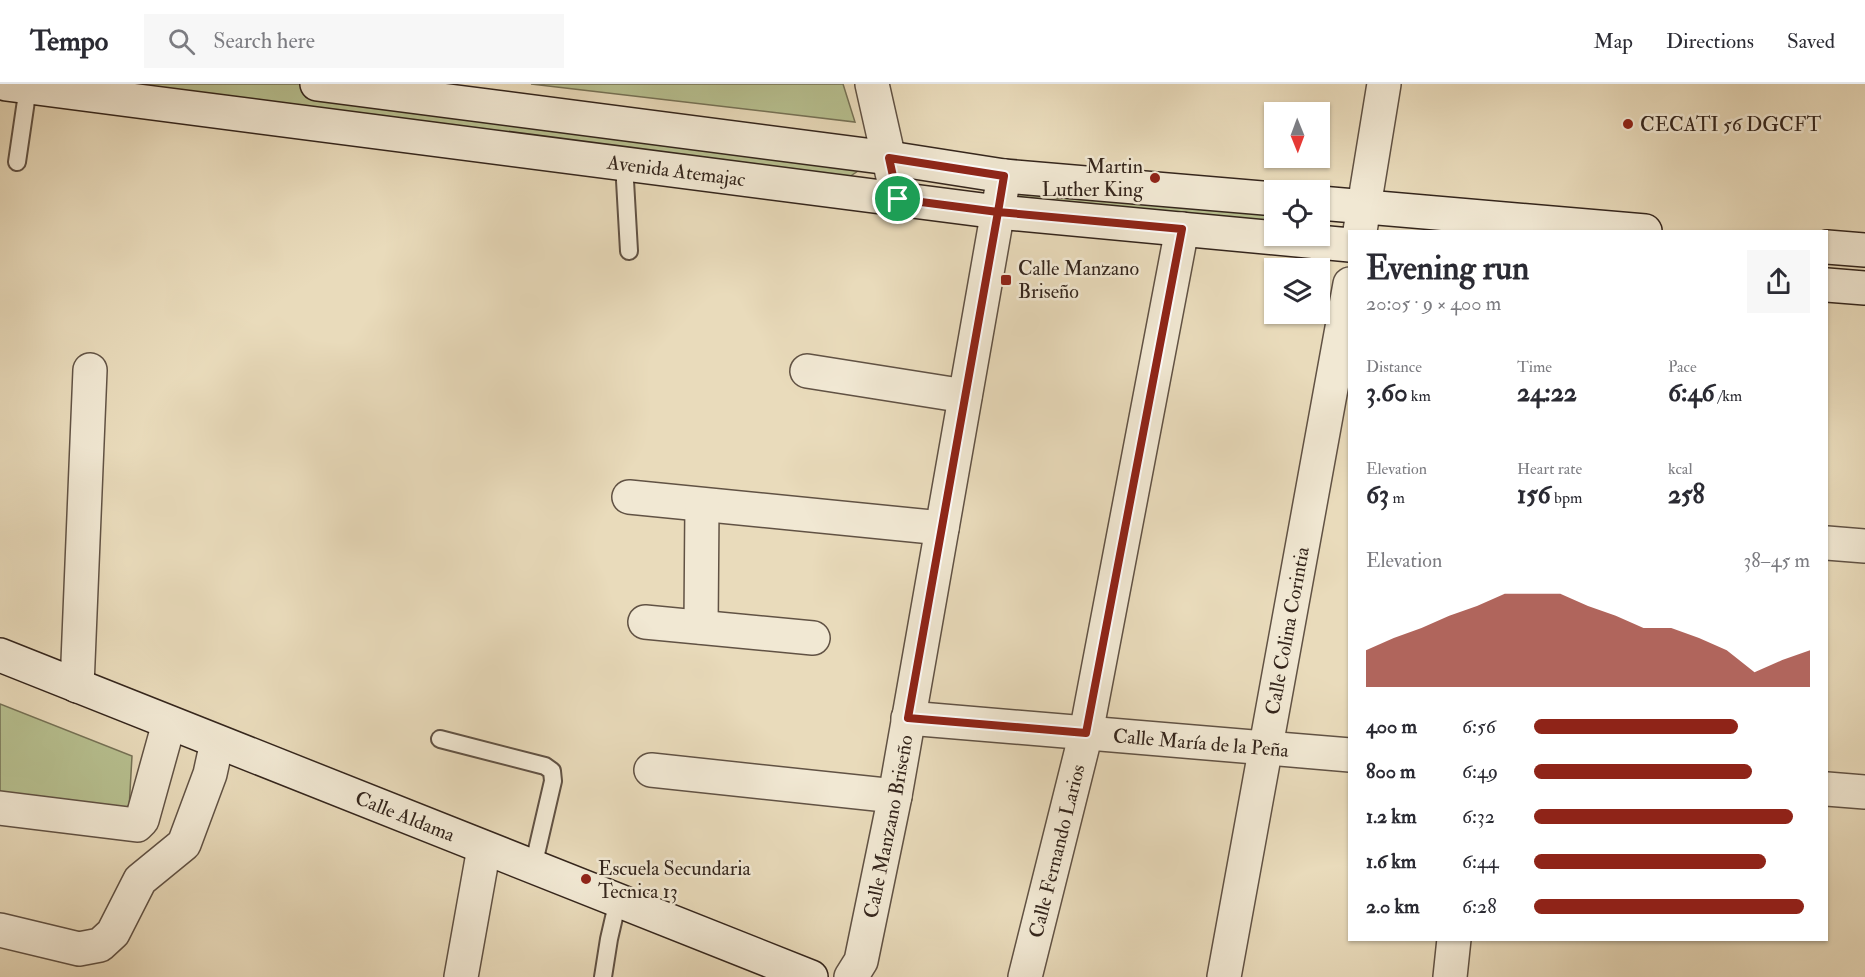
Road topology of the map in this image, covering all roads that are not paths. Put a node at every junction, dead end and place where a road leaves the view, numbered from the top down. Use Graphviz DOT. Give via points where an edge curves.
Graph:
graph roads {
  1 [pos="317,84"];
  2 [pos="872,84"];
  3 [pos="1384,84"];
  4 [pos="17,86"];
  5 [pos="889,158"];
  6 [pos="16,162"];
  7 [pos="624,164"];
  8 [pos="1004,176"];
  9 [pos="1264,198"];
  10 [pos="898,199"];
  11 [pos="1330,207"];
  12 [pos="998,212"];
  13 [pos="1362,219"];
  14 [pos="1182,229"];
  15 [pos="1621,230"];
  16 [pos="1348,245"];
  17 [pos="1828,247"];
  18 [pos="1865,250"];
  19 [pos="629,251"];
  20 [pos="1828,285"];
  21 [pos="1865,288"];
  22 [pos="1348,295"];
  23 [pos="90,370"];
  24 [pos="807,371"];
  25 [pos="965,396"];
  26 [pos="630,497"];
  27 [pos="702,505"];
  28 [pos="942,528"];
  29 [pos="1828,543"];
  30 [pos="1865,546"];
  31 [pos="645,622"];
  32 [pos="701,627"];
  33 [pos="813,638"];
  34 [pos="0,655"];
  35 [pos="77,686"];
  36 [pos="908,718"];
  37 [pos="169,723"];
  38 [pos="1086,733"];
  39 [pos="440,739"];
  40 [pos="217,742"];
  41 [pos="1265,748"];
  42 [pos="1348,755"];
  43 [pos="651,770"];
  44 [pos="1828,789"];
  45 [pos="1865,792"];
  46 [pos="894,796"];
  47 [pos="0,808"];
  48 [pos="484,848"];
  49 [pos="533,867"];
  50 [pos="618,900"];
  51 [pos="0,930"];
  52 [pos="1454,941"];
  53 [pos="461,977"];
  54 [pos="603,977"];
  55 [pos="811,977"];
  56 [pos="851,977"];
  57 [pos="1025,977"];
  58 [pos="1224,977"];
  59 [pos="1450,977"];
  1 -- 5 [label="street, Avenida Atemajac"];
  2 -- 5 [label="street"];
  3 -- 13 [label="street"];
  4 -- 6 [label="lane"];
  4 -- 7 [label="street, Avenida Atemajac"];
  5 -- 8 [label="street, Avenida Atemajac"];
  5 -- 10 [label="street"];
  7 -- 10 [label="street, Avenida Atemajac"];
  7 -- 19 [label="lane"];
  8 -- 9 [label="street, Avenida Atemajac"];
  8 -- 12 [label="street, Calle Manzano Briseño"];
  10 -- 12 [label="street, Avenida Atemajac"];
  11 -- 13 [label="street"];
  12 -- 14 [label="street, Avenida Atemajac"];
  12 -- 25 [label="street, Calle Manzano Briseño"];
  13 -- 15 [label="street"];
  14 -- 16 [label="street, Avenida Atemajac"];
  14 -- 38 [label="street, Calle Fernando Larios"];
  17 -- 18 [label="street"];
  20 -- 21 [label="street"];
  22 -- 41 [label="street, Calle Colina Corintia"];
  23 -- 35 [label="street"];
  24 -- 25 [label="street"];
  25 -- 28 [label="street, Calle Manzano Briseño"];
  26 -- 27 [label="street"];
  27 -- 28 [label="street"];
  27 -- 32 [label="street"];
  28 -- 36 [label="street, Calle Manzano Briseño"];
  29 -- 30 [label="street"];
  31 -- 32 [label="street"];
  32 -- 33 [label="street"];
  34 -- 35 [label="street, Calle Aldama"];
  35 -- 37 [label="street, Calle Aldama"];
  36 -- 38 [label="street, Calle María de la Peña"];
  36 -- 46 [label="street, Calle Manzano Briseño"];
  37 -- 40 [label="street, Calle Aldama"];
  37 -- 47 [label="street" via="137,825"];
  38 -- 41 [label="street, Calle María de la Peña"];
  38 -- 57 [label="street, Calle Fernando Larios"];
  39 -- 49 [label="lane" via="552,771"];
  40 -- 48 [label="street, Calle Aldama"];
  40 -- 51 [label="street" via="210,774 184,844 140,880 114,933 100,945 79,949"];
  41 -- 42 [label="street, Calle María de la Peña"];
  41 -- 58 [label="street, Calle Colina Corintia"];
  43 -- 46 [label="street"];
  44 -- 45 [label="street"];
  46 -- 56 [label="street, Calle Manzano Briseño" via="861,961"];
  48 -- 49 [label="street, Calle Aldama"];
  48 -- 53 [label="street"];
  49 -- 50 [label="street, Calle Aldama"];
  50 -- 54 [label="lane"];
  50 -- 55 [label="street, Calle Aldama"];
  52 -- 59 [label="street"];
}
